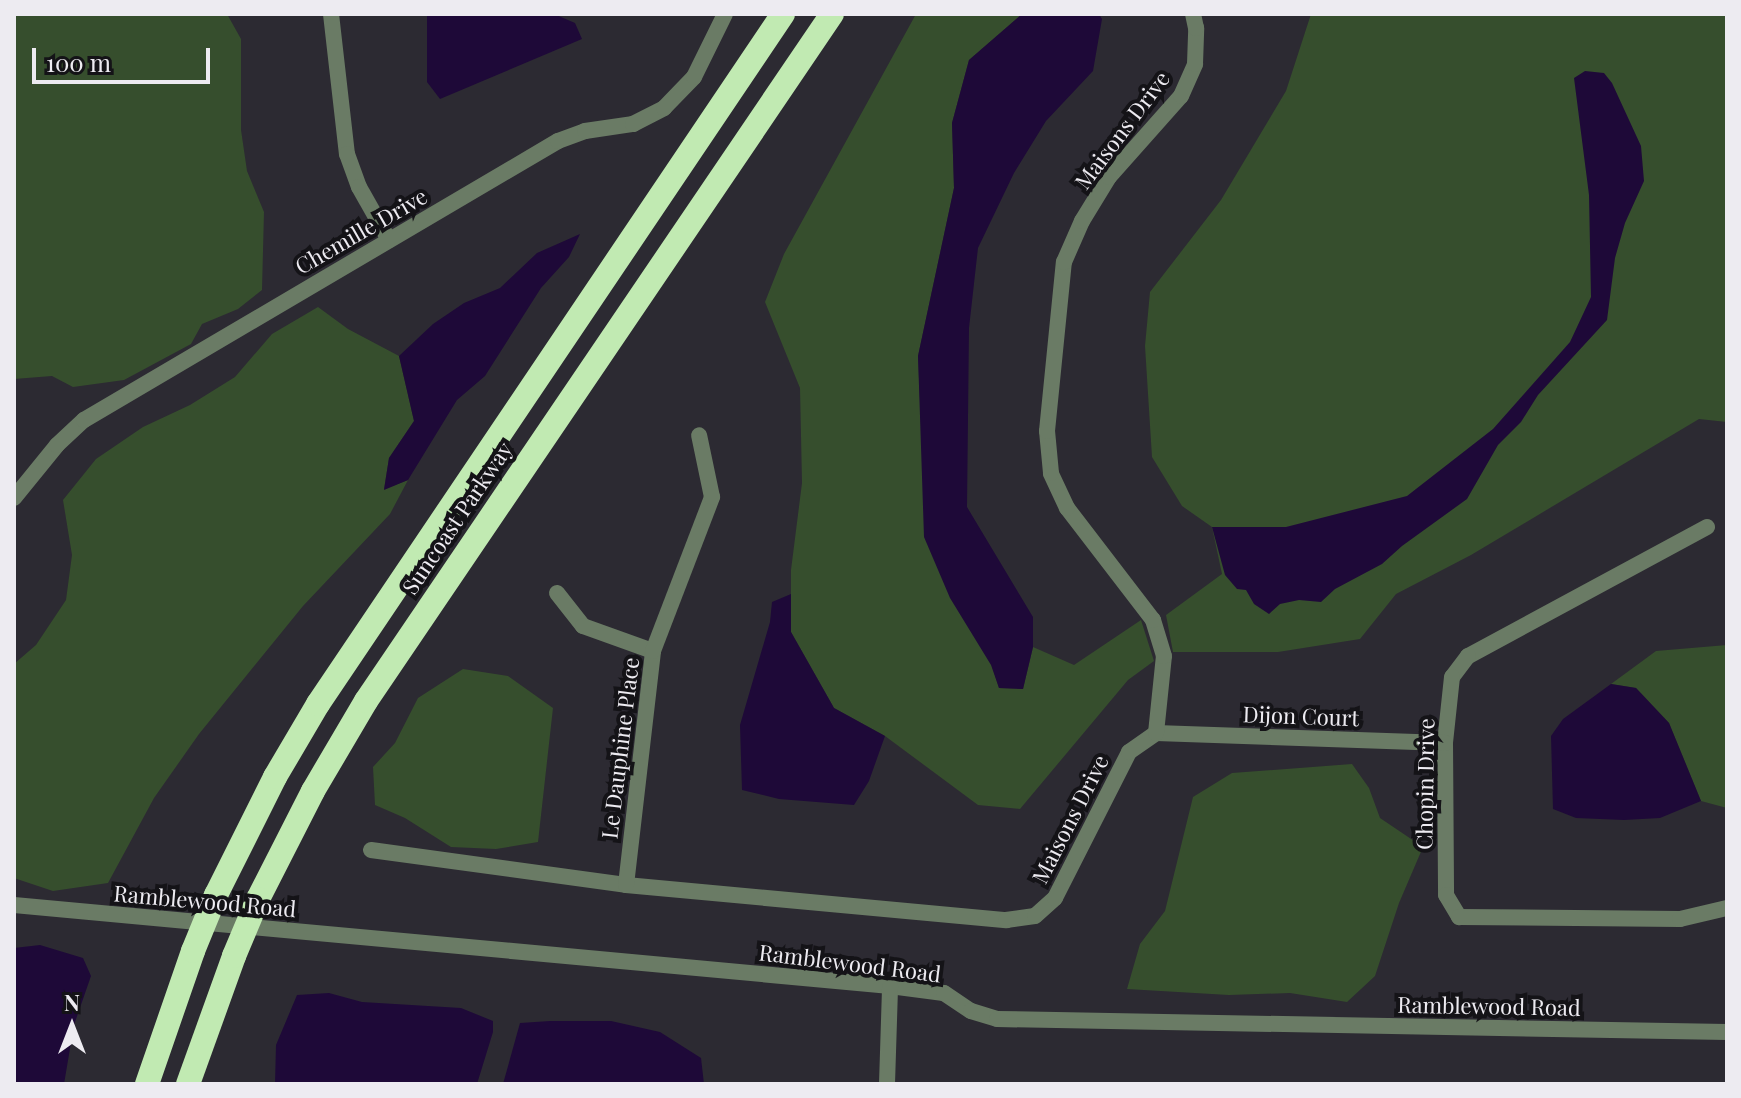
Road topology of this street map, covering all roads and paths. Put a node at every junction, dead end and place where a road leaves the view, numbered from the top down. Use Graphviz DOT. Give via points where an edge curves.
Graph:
graph roads {
  1 [pos="331,14"];
  2 [pos="725,14"];
  3 [pos="783,14"];
  4 [pos="832,14"];
  5 [pos="1193,14"];
  6 [pos="389,240"];
  7 [pos="699,435"];
  8 [pos="14,498"];
  9 [pos="1707,527"];
  10 [pos="557,593"];
  11 [pos="653,651"];
  12 [pos="1156,733"];
  13 [pos="1445,743"];
  14 [pos="371,850"];
  15 [pos="626,885"];
  16 [pos="14,905"];
  17 [pos="1727,908"];
  18 [pos="890,986"];
  19 [pos="1727,1032"];
  20 [pos="147,1084"];
  21 [pos="188,1084"];
  22 [pos="887,1084"];
  1 -- 6 [label="street" via="347,154"];
  2 -- 6 [label="street, Chemille Drive" via="694,77 664,108 633,124 558,141"];
  3 -- 20 [label="highway, Suncoast Parkway, bridge" via="374,616 275,777 216,895"];
  4 -- 21 [label="highway, Suncoast Parkway, bridge" via="366,701 258,899"];
  5 -- 12 [label="street, Maisons Drive" via="1195,64 1181,96 1109,177 1064,262 1047,431 1051,473 1067,508 1153,620 1164,656"];
  6 -- 8 [label="street, Chemille Drive" via="84,420"];
  7 -- 11 [label="street, Le Dauphine Place" via="712,497"];
  9 -- 13 [label="street, Chopin Drive" via="1468,656 1452,677"];
  10 -- 11 [label="street" via="583,626"];
  11 -- 15 [label="street, Le Dauphine Place"];
  12 -- 13 [label="street, Dijon Court"];
  12 -- 15 [label="street, Maisons Drive" via="1129,752 1055,898 1035,916 1006,920"];
  13 -- 17 [label="street, Chopin Drive" via="1446,895 1459,917 1680,919"];
  14 -- 15 [label="street, Maisons Drive"];
  16 -- 18 [label="street, Ramblewood Road"];
  18 -- 19 [label="street, Ramblewood Road" via="944,993 971,1011 997,1019"];
  18 -- 22 [label="street"];
}
